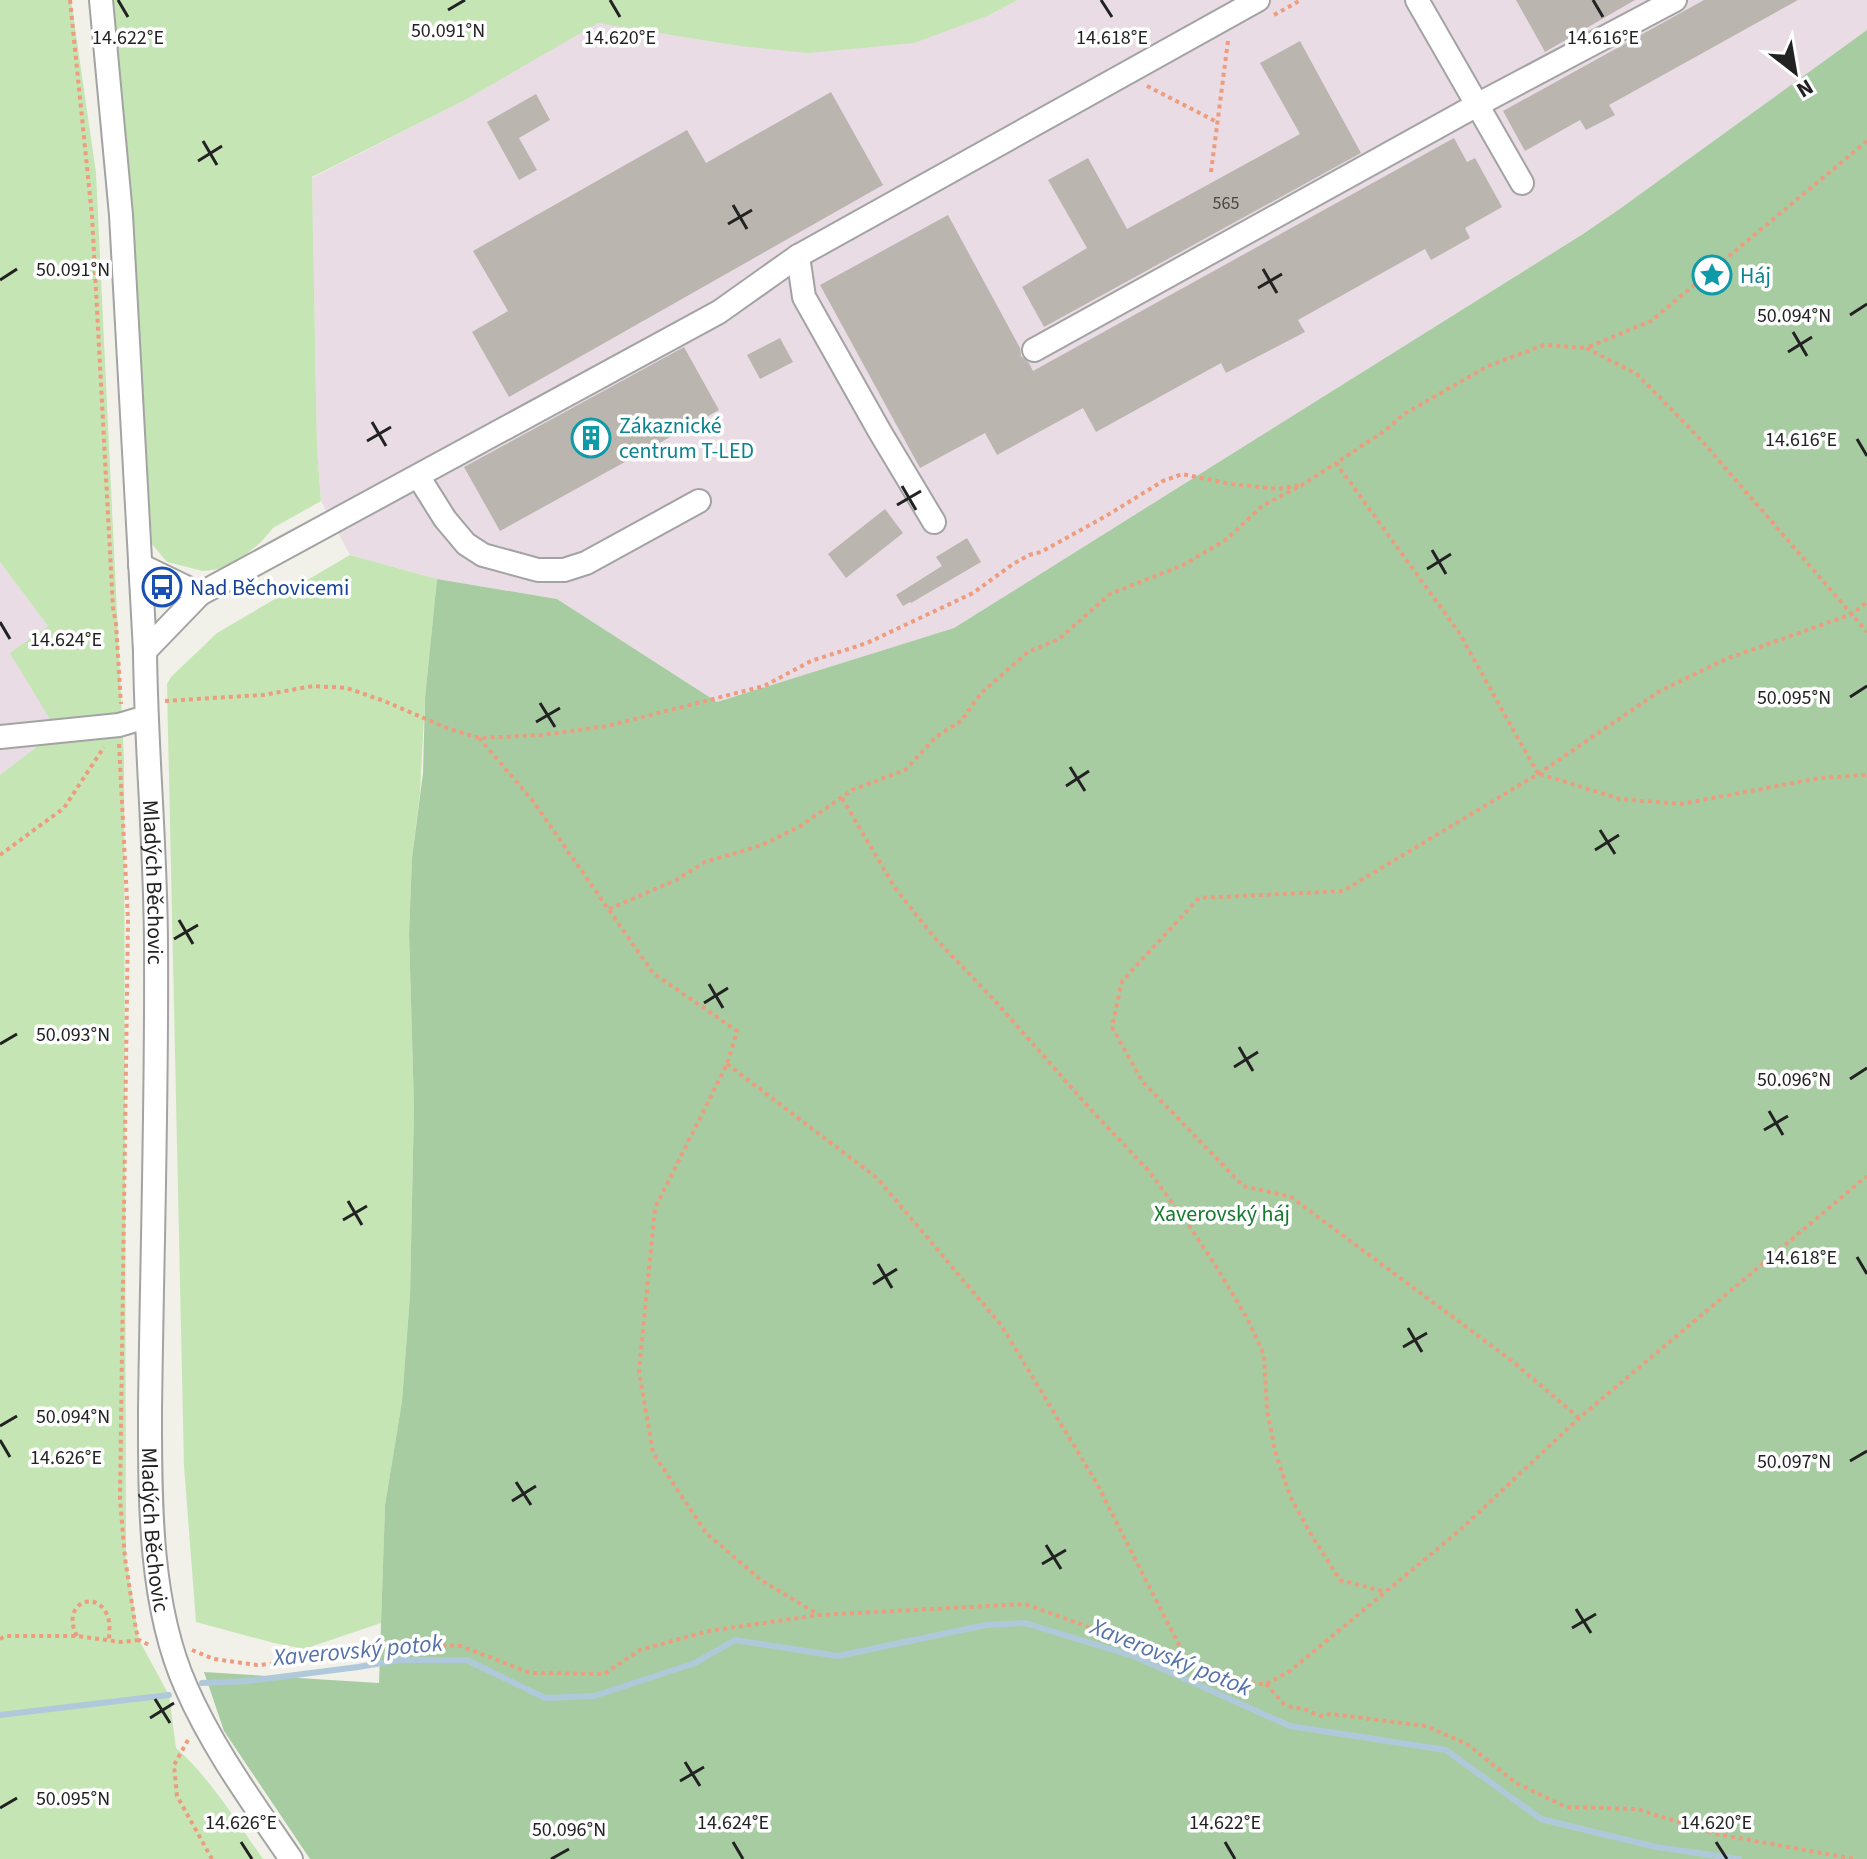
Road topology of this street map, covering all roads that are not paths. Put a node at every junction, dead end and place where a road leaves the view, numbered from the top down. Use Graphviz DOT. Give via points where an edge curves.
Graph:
graph roads {
  1 [pos="101,0"];
  2 [pos="1258,0"];
  3 [pos="1417,0"];
  4 [pos="1675,0"];
  5 [pos="1477,105"];
  6 [pos="1522,183"];
  7 [pos="798,256"];
  8 [pos="1034,350"];
  9 [pos="418,476"];
  10 [pos="699,501"];
  11 [pos="934,522"];
  12 [pos="140,565"];
  13 [pos="200,594"];
  14 [pos="145,651"];
  15 [pos="146,717"];
  16 [pos="0,737"];
  17 [pos="291,1859"];
  1 -- 12 [label="street, Mladých Běchovic" via="122,229"];
  2 -- 7 [label="street"];
  3 -- 5 [label="street"];
  4 -- 5 [label="street"];
  5 -- 6 [label="street"];
  5 -- 8 [label="street"];
  7 -- 9 [label="street" via="719,312"];
  7 -- 11 [label="street" via="804,297"];
  9 -- 10 [label="street" via="466,544 483,555 538,570 586,563"];
  9 -- 13 [label="street"];
  12 -- 13 [label="street"];
  12 -- 14 [label="street, Mladých Běchovic"];
  13 -- 14 [label="street"];
  14 -- 15 [label="street, Mladých Běchovic"];
  15 -- 16 [label="street" via="119,725"];
  15 -- 17 [label="street, Mladých Běchovic" via="156,947 153,1543 169,1640 184,1685 221,1754"];
}
